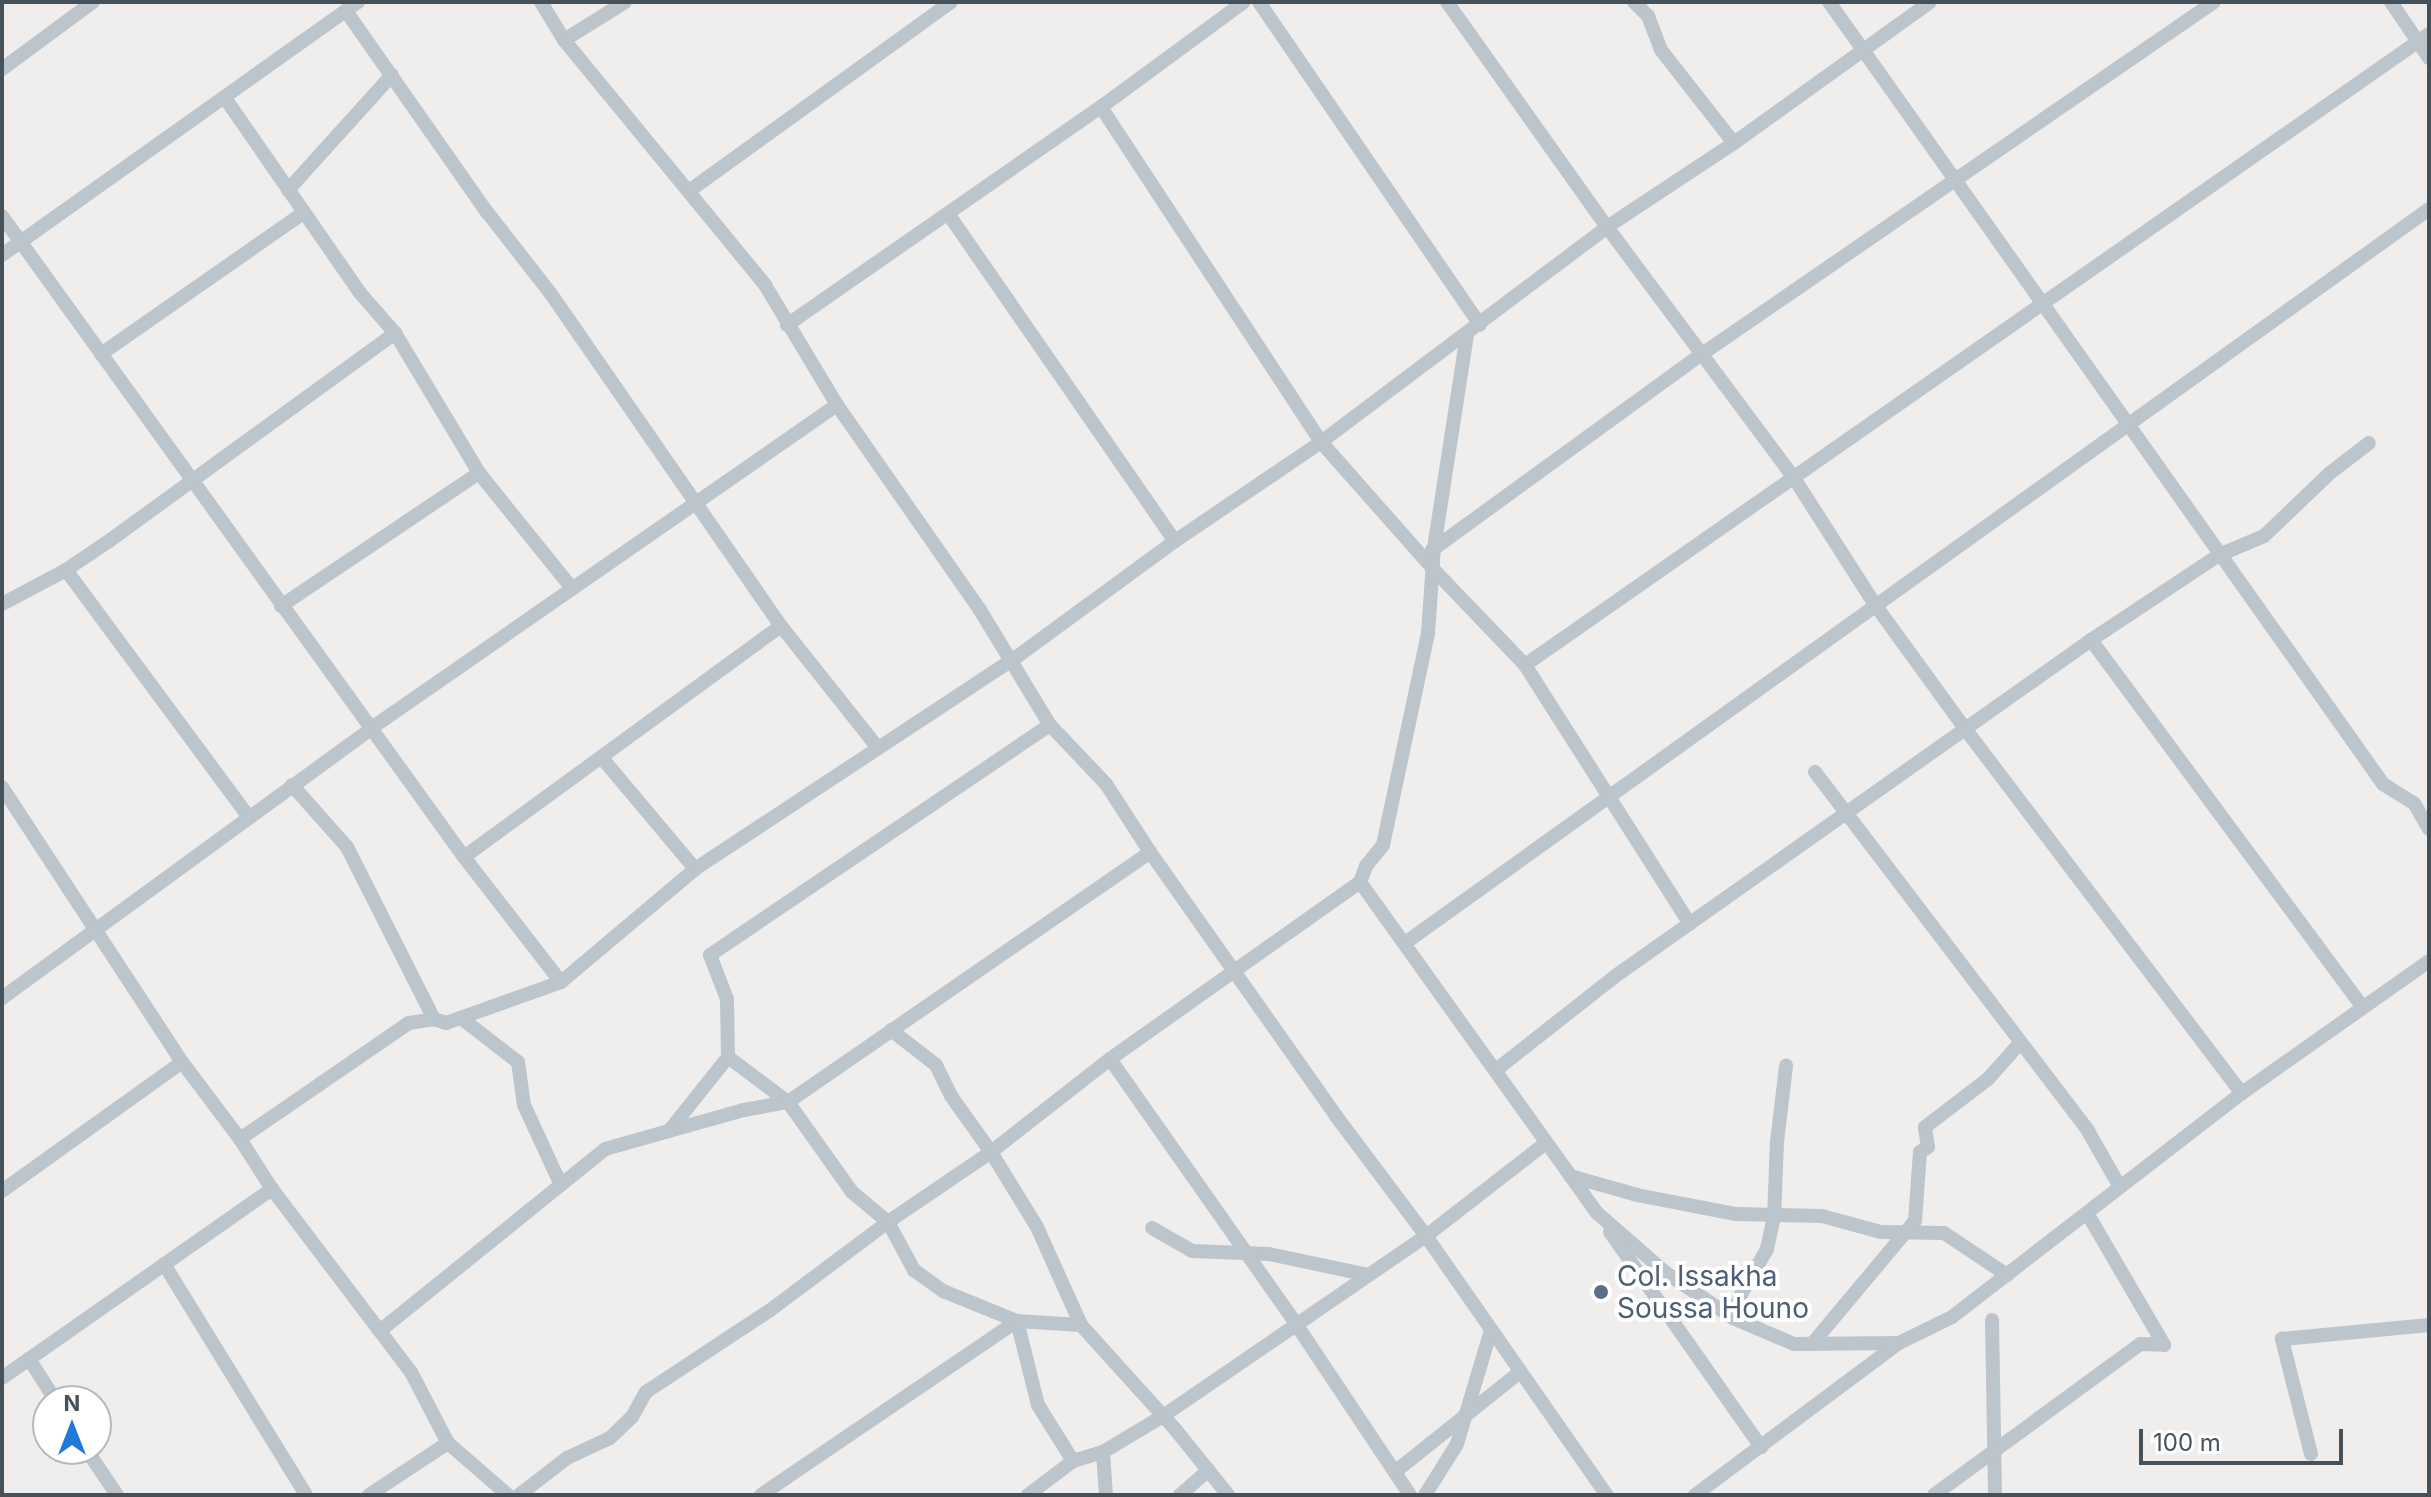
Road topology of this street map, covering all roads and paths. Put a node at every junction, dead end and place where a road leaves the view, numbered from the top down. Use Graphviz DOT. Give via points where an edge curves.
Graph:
graph roads {
  1 [pos="93,2"];
  2 [pos="541,2"];
  3 [pos="625,2"];
  4 [pos="951,2"];
  5 [pos="1244,2"];
  6 [pos="1259,2"];
  7 [pos="1447,2"];
  8 [pos="1634,2"];
  9 [pos="1829,2"];
  10 [pos="1930,2"];
  11 [pos="2214,2"];
  12 [pos="2391,2"];
  13 [pos="352,6"];
  14 [pos="2423,38"];
  15 [pos="564,40"];
  16 [pos="1862,48"];
  17 [pos="2429,58"];
  18 [pos="2,69"];
  19 [pos="392,75"];
  20 [pos="225,98"];
  21 [pos="1101,107"];
  22 [pos="1734,143"];
  23 [pos="1955,181"];
  24 [pos="288,190"];
  25 [pos="689,191"];
  26 [pos="2429,209"];
  27 [pos="303,213"];
  28 [pos="949,215"];
  29 [pos="2,216"];
  30 [pos="1607,227"];
  31 [pos="21,242"];
  32 [pos="2,255"];
  33 [pos="2045,303"];
  34 [pos="787,325"];
  35 [pos="1473,330"];
  36 [pos="395,333"];
  37 [pos="101,354"];
  38 [pos="1702,354"];
  39 [pos="837,405"];
  40 [pos="2129,425"];
  41 [pos="1321,442"];
  42 [pos="2369,443"];
  43 [pos="479,473"];
  44 [pos="1794,478"];
  45 [pos="195,479"];
  46 [pos="696,506"];
  47 [pos="1175,541"];
  48 [pos="1429,553"];
  49 [pos="2219,555"];
  50 [pos="66,570"];
  51 [pos="1435,571"];
  52 [pos="571,587"];
  53 [pos="2,604"];
  54 [pos="281,606"];
  55 [pos="1876,606"];
  56 [pos="781,626"];
  57 [pos="2091,640"];
  58 [pos="1011,661"];
  59 [pos="1525,665"];
  60 [pos="1050,725"];
  61 [pos="373,727"];
  62 [pos="1966,730"];
  63 [pos="878,748"];
  64 [pos="602,758"];
  65 [pos="1815,772"];
  66 [pos="292,785"];
  67 [pos="4,795"];
  68 [pos="1609,798"];
  69 [pos="1847,814"];
  70 [pos="249,817"];
  71 [pos="2429,829"];
  72 [pos="1150,852"];
  73 [pos="464,857"];
  74 [pos="695,869"];
  75 [pos="1360,882"];
  76 [pos="1690,924"];
  77 [pos="93,931"];
  78 [pos="1405,943"];
  79 [pos="2429,961"];
  80 [pos="1236,969"];
  81 [pos="561,982"];
  82 [pos="2,998"];
  83 [pos="2363,1007"];
  84 [pos="461,1018"];
  85 [pos="434,1019"];
  86 [pos="891,1030"];
  87 [pos="2020,1043"];
  88 [pos="728,1057"];
  89 [pos="1110,1059"];
  90 [pos="182,1062"];
  91 [pos="1786,1066"];
  92 [pos="1496,1070"];
  93 [pos="2242,1093"];
  94 [pos="788,1102"];
  95 [pos="669,1131"];
  96 [pos="240,1139"];
  97 [pos="1546,1143"];
  98 [pos="991,1152"];
  99 [pos="1570,1176"];
  100 [pos="561,1185"];
  101 [pos="2120,1187"];
  102 [pos="272,1189"];
  103 [pos="2,1191"];
  104 [pos="1596,1212"];
  105 [pos="2087,1213"];
  106 [pos="1774,1215"];
  107 [pos="888,1222"];
  108 [pos="1152,1228"];
  109 [pos="1905,1232"];
  110 [pos="1426,1236"];
  111 [pos="1246,1253"];
  112 [pos="164,1264"];
  113 [pos="1369,1275"];
  114 [pos="2007,1275"];
  115 [pos="1733,1318"];
  116 [pos="1992,1320"];
  117 [pos="1017,1321"];
  118 [pos="1296,1324"];
  119 [pos="1081,1325"];
  120 [pos="2429,1325"];
  121 [pos="381,1330"];
  122 [pos="1491,1330"];
  123 [pos="1899,1343"];
  124 [pos="1812,1344"];
  125 [pos="29,1359"];
  126 [pos="1520,1372"];
  127 [pos="2,1378"];
  128 [pos="46,1385"];
  129 [pos="1466,1415"];
  130 [pos="1163,1416"];
  131 [pos="448,1443"];
  132 [pos="1761,1447"];
  133 [pos="1994,1449"];
  134 [pos="1103,1452"];
  135 [pos="2311,1454"];
  136 [pos="1073,1461"];
  137 [pos="97,1465"];
  138 [pos="1209,1470"];
  139 [pos="1396,1471"];
  140 [pos="117,1495"];
  141 [pos="306,1495"];
  142 [pos="369,1495"];
  143 [pos="508,1495"];
  144 [pos="519,1495"];
  145 [pos="761,1495"];
  146 [pos="1028,1495"];
  147 [pos="1106,1495"];
  148 [pos="1180,1495"];
  149 [pos="1228,1495"];
  150 [pos="1410,1495"];
  151 [pos="1425,1495"];
  152 [pos="1607,1495"];
  153 [pos="1695,1495"];
  154 [pos="1934,1495"];
  155 [pos="1995,1495"];
  1 -- 18 [label="street"];
  2 -- 15 [label="street"];
  3 -- 15 [label="street"];
  4 -- 25 [label="street"];
  5 -- 21 [label="street"];
  6 -- 35 [label="street"];
  7 -- 30 [label="street"];
  8 -- 22 [label="street" via="1648,16 1661,50"];
  9 -- 16 [label="street"];
  10 -- 16 [label="street"];
  11 -- 23 [label="street"];
  12 -- 14 [label="street"];
  13 -- 19 [label="street"];
  13 -- 20 [label="street"];
  14 -- 17 [label="street"];
  14 -- 33 [label="street"];
  15 -- 25 [label="street"];
  16 -- 22 [label="street"];
  16 -- 23 [label="street"];
  19 -- 24 [label="street"];
  19 -- 46 [label="street"];
  20 -- 24 [label="street"];
  20 -- 31 [label="street"];
  21 -- 28 [label="street"];
  21 -- 41 [label="street"];
  22 -- 30 [label="street"];
  23 -- 33 [label="street"];
  23 -- 38 [label="street"];
  24 -- 27 [label="street"];
  25 -- 34 [label="street" via="765,285"];
  26 -- 40 [label="street"];
  27 -- 36 [label="street"];
  27 -- 37 [label="street"];
  28 -- 34 [label="street"];
  28 -- 47 [label="street"];
  29 -- 31 [label="street"];
  30 -- 35 [label="street"];
  30 -- 38 [label="street"];
  31 -- 32 [label="street"];
  31 -- 37 [label="street"];
  33 -- 40 [label="street"];
  33 -- 44 [label="street"];
  34 -- 39 [label="street"];
  35 -- 41 [label="street"];
  35 -- 48 [label="street"];
  36 -- 43 [label="street"];
  36 -- 45 [label="street"];
  37 -- 45 [label="street"];
  38 -- 44 [label="street"];
  38 -- 48 [label="street"];
  39 -- 46 [label="street"];
  39 -- 58 [label="street"];
  40 -- 49 [label="street"];
  40 -- 55 [label="street"];
  41 -- 47 [label="street"];
  41 -- 48 [label="street"];
  42 -- 49 [label="street" via="2264,536"];
  43 -- 52 [label="street"];
  43 -- 54 [label="street"];
  44 -- 55 [label="street"];
  44 -- 59 [label="street"];
  45 -- 50 [label="street"];
  45 -- 54 [label="street"];
  46 -- 52 [label="street"];
  46 -- 56 [label="street"];
  47 -- 58 [label="street"];
  48 -- 51 [label="street"];
  49 -- 57 [label="street"];
  49 -- 71 [label="street" via="2383,784 2414,803"];
  50 -- 53 [label="street"];
  50 -- 70 [label="street"];
  51 -- 59 [label="street"];
  51 -- 75 [label="street" via="1428,633 1387,830"];
  52 -- 61 [label="street"];
  54 -- 61 [label="street"];
  55 -- 62 [label="street"];
  55 -- 68 [label="street"];
  56 -- 63 [label="street"];
  56 -- 64 [label="street"];
  57 -- 62 [label="street"];
  57 -- 83 [label="street"];
  58 -- 60 [label="street"];
  58 -- 63 [label="street"];
  59 -- 68 [label="street"];
  60 -- 72 [label="street" via="1106,784"];
  60 -- 88 [label="street" via="710,955 727,999"];
  61 -- 66 [label="street"];
  61 -- 73 [label="street"];
  62 -- 69 [label="street"];
  62 -- 93 [label="street"];
  63 -- 74 [label="street"];
  64 -- 73 [label="street"];
  64 -- 74 [label="street"];
  65 -- 69 [label="street"];
  66 -- 70 [label="street"];
  66 -- 85 [label="street" via="347,847"];
  67 -- 77 [label="street"];
  68 -- 76 [label="street"];
  68 -- 78 [label="street"];
  69 -- 76 [label="street"];
  69 -- 87 [label="street"];
  70 -- 77 [label="street"];
  72 -- 80 [label="street"];
  72 -- 86 [label="street"];
  73 -- 81 [label="street"];
  74 -- 81 [label="street"];
  75 -- 78 [label="street"];
  75 -- 80 [label="street"];
  76 -- 92 [label="street"];
  77 -- 82 [label="street"];
  77 -- 90 [label="street"];
  78 -- 92 [label="street"];
  79 -- 83 [label="street"];
  80 -- 89 [label="street"];
  80 -- 110 [label="street"];
  81 -- 84 [label="street"];
  83 -- 93 [label="street"];
  84 -- 85 [label="street" via="446,1023"];
  84 -- 100 [label="street" via="518,1062 524,1105"];
  85 -- 96 [label="street" via="409,1023"];
  86 -- 94 [label="street"];
  86 -- 98 [label="street" via="936,1065"];
  87 -- 101 [label="street" via="2088,1131"];
  87 -- 109 [label="street" via="1988,1079 1925,1127 1928,1147 1920,1152 1915,1221"];
  88 -- 94 [label="street"];
  88 -- 95 [label="street"];
  89 -- 98 [label="street"];
  89 -- 111 [label="street"];
  90 -- 96 [label="street"];
  90 -- 103 [label="street"];
  91 -- 106 [label="street"];
  92 -- 97 [label="street"];
  93 -- 101 [label="street"];
  94 -- 95 [label="street"];
  94 -- 107 [label="street" via="852,1192"];
  95 -- 100 [label="street" via="605,1149"];
  96 -- 102 [label="street"];
  97 -- 99 [label="street"];
  97 -- 110 [label="street"];
  98 -- 107 [label="street"];
  98 -- 119 [label="street" via="1037,1227"];
  99 -- 104 [label="street"];
  99 -- 106 [label="street" via="1708,1209"];
  100 -- 121 [label="street"];
  101 -- 105 [label="street"];
  102 -- 112 [label="street"];
  102 -- 121 [label="street"];
  104 -- 115 [label="street" via="1666,1273"];
  104 -- 132 [label="street"];
  105 -- 114 [label="street"];
  105 -- 133 [label="street" via="2164,1345 2140,1344"];
  106 -- 109 [label="street" via="1822,1216 1881,1232"];
  106 -- 115 [label="street" via="1767,1249"];
  107 -- 117 [label="street" via="914,1270 943,1291"];
  107 -- 144 [label="street" via="769,1311 646,1392 632,1417 610,1438 567,1458"];
  108 -- 111 [label="street" via="1192,1251"];
  109 -- 114 [label="street" via="1944,1233"];
  109 -- 124 [label="street"];
  110 -- 113 [label="street"];
  110 -- 122 [label="street"];
  111 -- 113 [label="street"];
  111 -- 118 [label="street"];
  112 -- 125 [label="street"];
  112 -- 141 [label="street"];
  113 -- 118 [label="street"];
  114 -- 123 [label="street" via="1952,1317"];
  115 -- 124 [label="street" via="1794,1344"];
  116 -- 133 [label="street"];
  117 -- 119 [label="street"];
  117 -- 136 [label="street" via="1038,1405"];
  117 -- 145 [label="street"];
  118 -- 130 [label="street"];
  118 -- 139 [label="street"];
  119 -- 130 [label="street"];
  120 -- 135 [label="street" via="2282,1339"];
  121 -- 131 [label="street" via="411,1372"];
  122 -- 126 [label="street"];
  122 -- 129 [label="street"];
  123 -- 124 [label="street"];
  123 -- 132 [label="street"];
  125 -- 127 [label="street"];
  125 -- 128 [label="street"];
  126 -- 129 [label="street"];
  126 -- 152 [label="street"];
  129 -- 139 [label="street"];
  129 -- 151 [label="street" via="1457,1444"];
  130 -- 134 [label="street"];
  130 -- 138 [label="street"];
  131 -- 142 [label="street"];
  131 -- 143 [label="street"];
  132 -- 153 [label="street"];
  133 -- 154 [label="street"];
  133 -- 155 [label="street"];
  134 -- 136 [label="street"];
  134 -- 147 [label="street"];
  136 -- 146 [label="street"];
  137 -- 140 [label="street"];
  138 -- 148 [label="street"];
  138 -- 149 [label="street"];
  139 -- 150 [label="street"];
}
